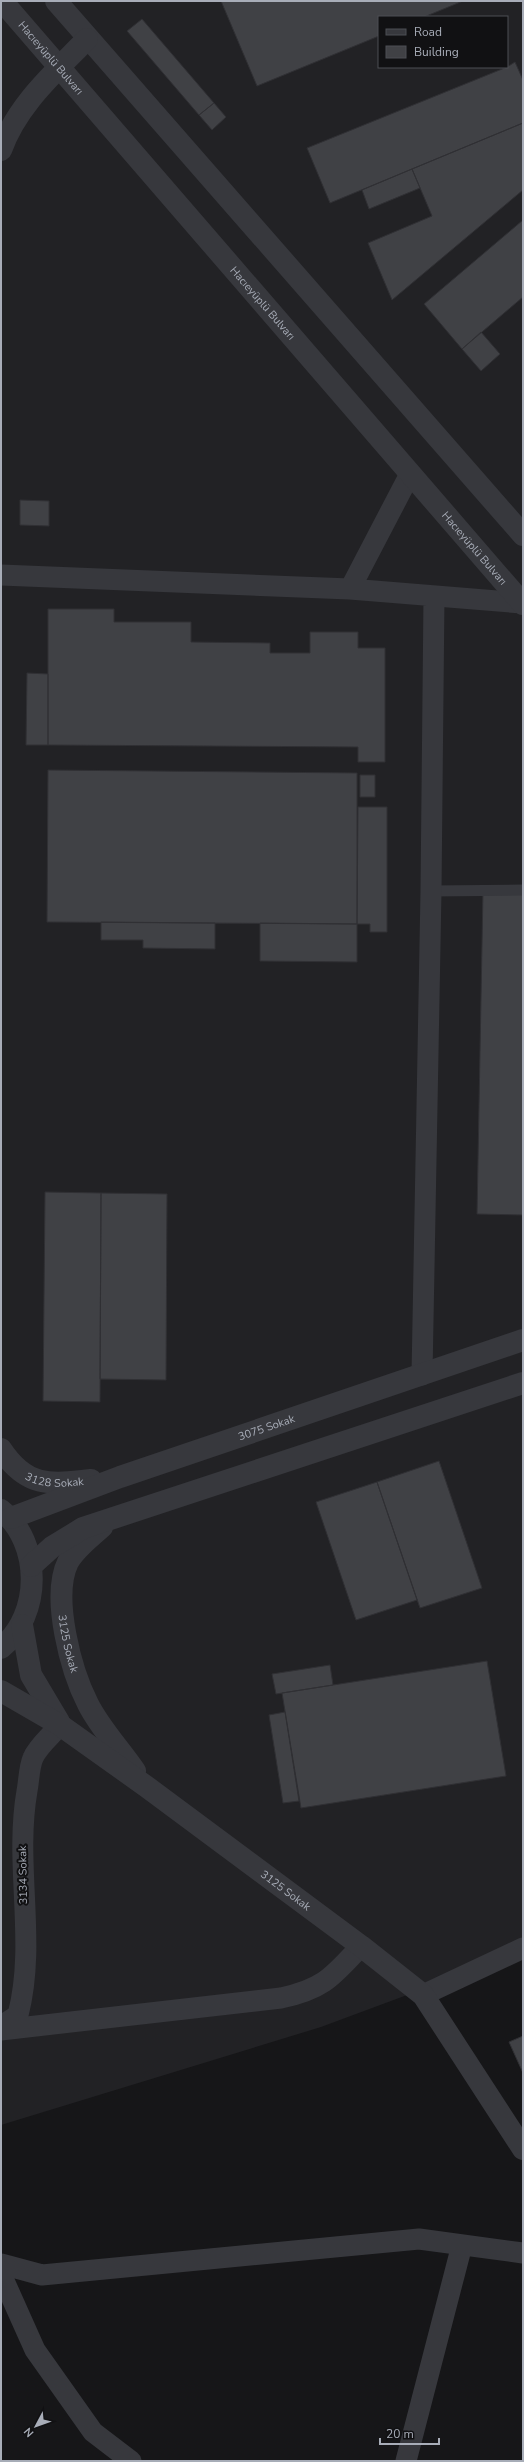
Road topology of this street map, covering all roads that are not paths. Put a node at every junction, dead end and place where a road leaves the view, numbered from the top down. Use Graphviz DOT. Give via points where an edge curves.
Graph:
graph roads {
  1 [pos="2,1"];
  2 [pos="56,1"];
  3 [pos="87,39"];
  4 [pos="59,67"];
  5 [pos="1,150"];
  6 [pos="410,474"];
  7 [pos="523,535"];
  8 [pos="1,575"];
  9 [pos="350,589"];
  10 [pos="434,596"];
  11 [pos="523,604"];
  12 [pos="523,890"];
  13 [pos="432,891"];
  14 [pos="523,1340"];
  15 [pos="422,1375"];
  16 [pos="523,1383"];
  17 [pos="1,1449"];
  18 [pos="120,1477"];
  19 [pos="6,1514"];
  20 [pos="108,1521"];
  21 [pos="31,1566"];
  22 [pos="22,1625"];
  23 [pos="1,1648"];
  24 [pos="1,1691"];
  25 [pos="60,1725"];
  26 [pos="147,1787"];
  27 [pos="361,1946"];
  28 [pos="523,1948"];
  29 [pos="423,1995"];
  30 [pos="1,2026"];
  31 [pos="1,2030"];
  32 [pos="523,2149"];
  33 [pos="462,2245"];
  34 [pos="523,2253"];
  35 [pos="1,2264"];
  36 [pos="1,2274"];
  37 [pos="131,2461"];
  38 [pos="406,2461"];
  1 -- 4 [label="street, Hacıeyüplü Bulvarı"];
  2 -- 3 [label="street"];
  3 -- 4 [label="street"];
  3 -- 7 [label="street"];
  4 -- 5 [label="street" via="25,104 9,129"];
  4 -- 6 [label="street, Hacıeyüplü Bulvarı"];
  6 -- 9 [label="street"];
  6 -- 11 [label="street, Hacıeyüplü Bulvarı"];
  8 -- 9 [label="street"];
  9 -- 10 [label="street"];
  10 -- 11 [label="street"];
  10 -- 13 [label="street"];
  12 -- 13 [label="lane"];
  13 -- 15 [label="street"];
  14 -- 15 [label="street, 3075 Sokak"];
  15 -- 18 [label="street, 3075 Sokak"];
  16 -- 20 [label="street"];
  17 -- 18 [label="street, 3128 Sokak" via="11,1464 27,1478 55,1483"];
  18 -- 19 [label="street, 3075 Sokak"];
  19 -- 21 [label="street" via="29,1551"];
  20 -- 21 [label="street" via="83,1528 65,1538"];
  20 -- 26 [label="street, 3125 Sokak" via="78,1549 68,1564 61,1596 62,1610 72,1658 88,1705"];
  21 -- 22 [label="street" via="33,1582"];
  22 -- 23 [label="street"];
  22 -- 25 [label="street, 3125 Sokak" via="31,1675"];
  24 -- 25 [label="street, 3125 Sokak"];
  25 -- 26 [label="street, 3125 Sokak"];
  25 -- 30 [label="street, 3134 Sokak" via="33,1757 25,1800 22,1845 26,1960 23,1996 18,2015"];
  26 -- 27 [label="street, 3125 Sokak"];
  27 -- 29 [label="street, 3125 Sokak"];
  27 -- 31 [label="street" via="331,1978 303,1994"];
  28 -- 29 [label="street"];
  29 -- 32 [label="street, 3125 Sokak"];
  33 -- 34 [label="street"];
  33 -- 35 [label="street" via="419,2239 42,2275"];
  33 -- 38 [label="street"];
  36 -- 37 [label="street" via="35,2350 92,2432"];
}
